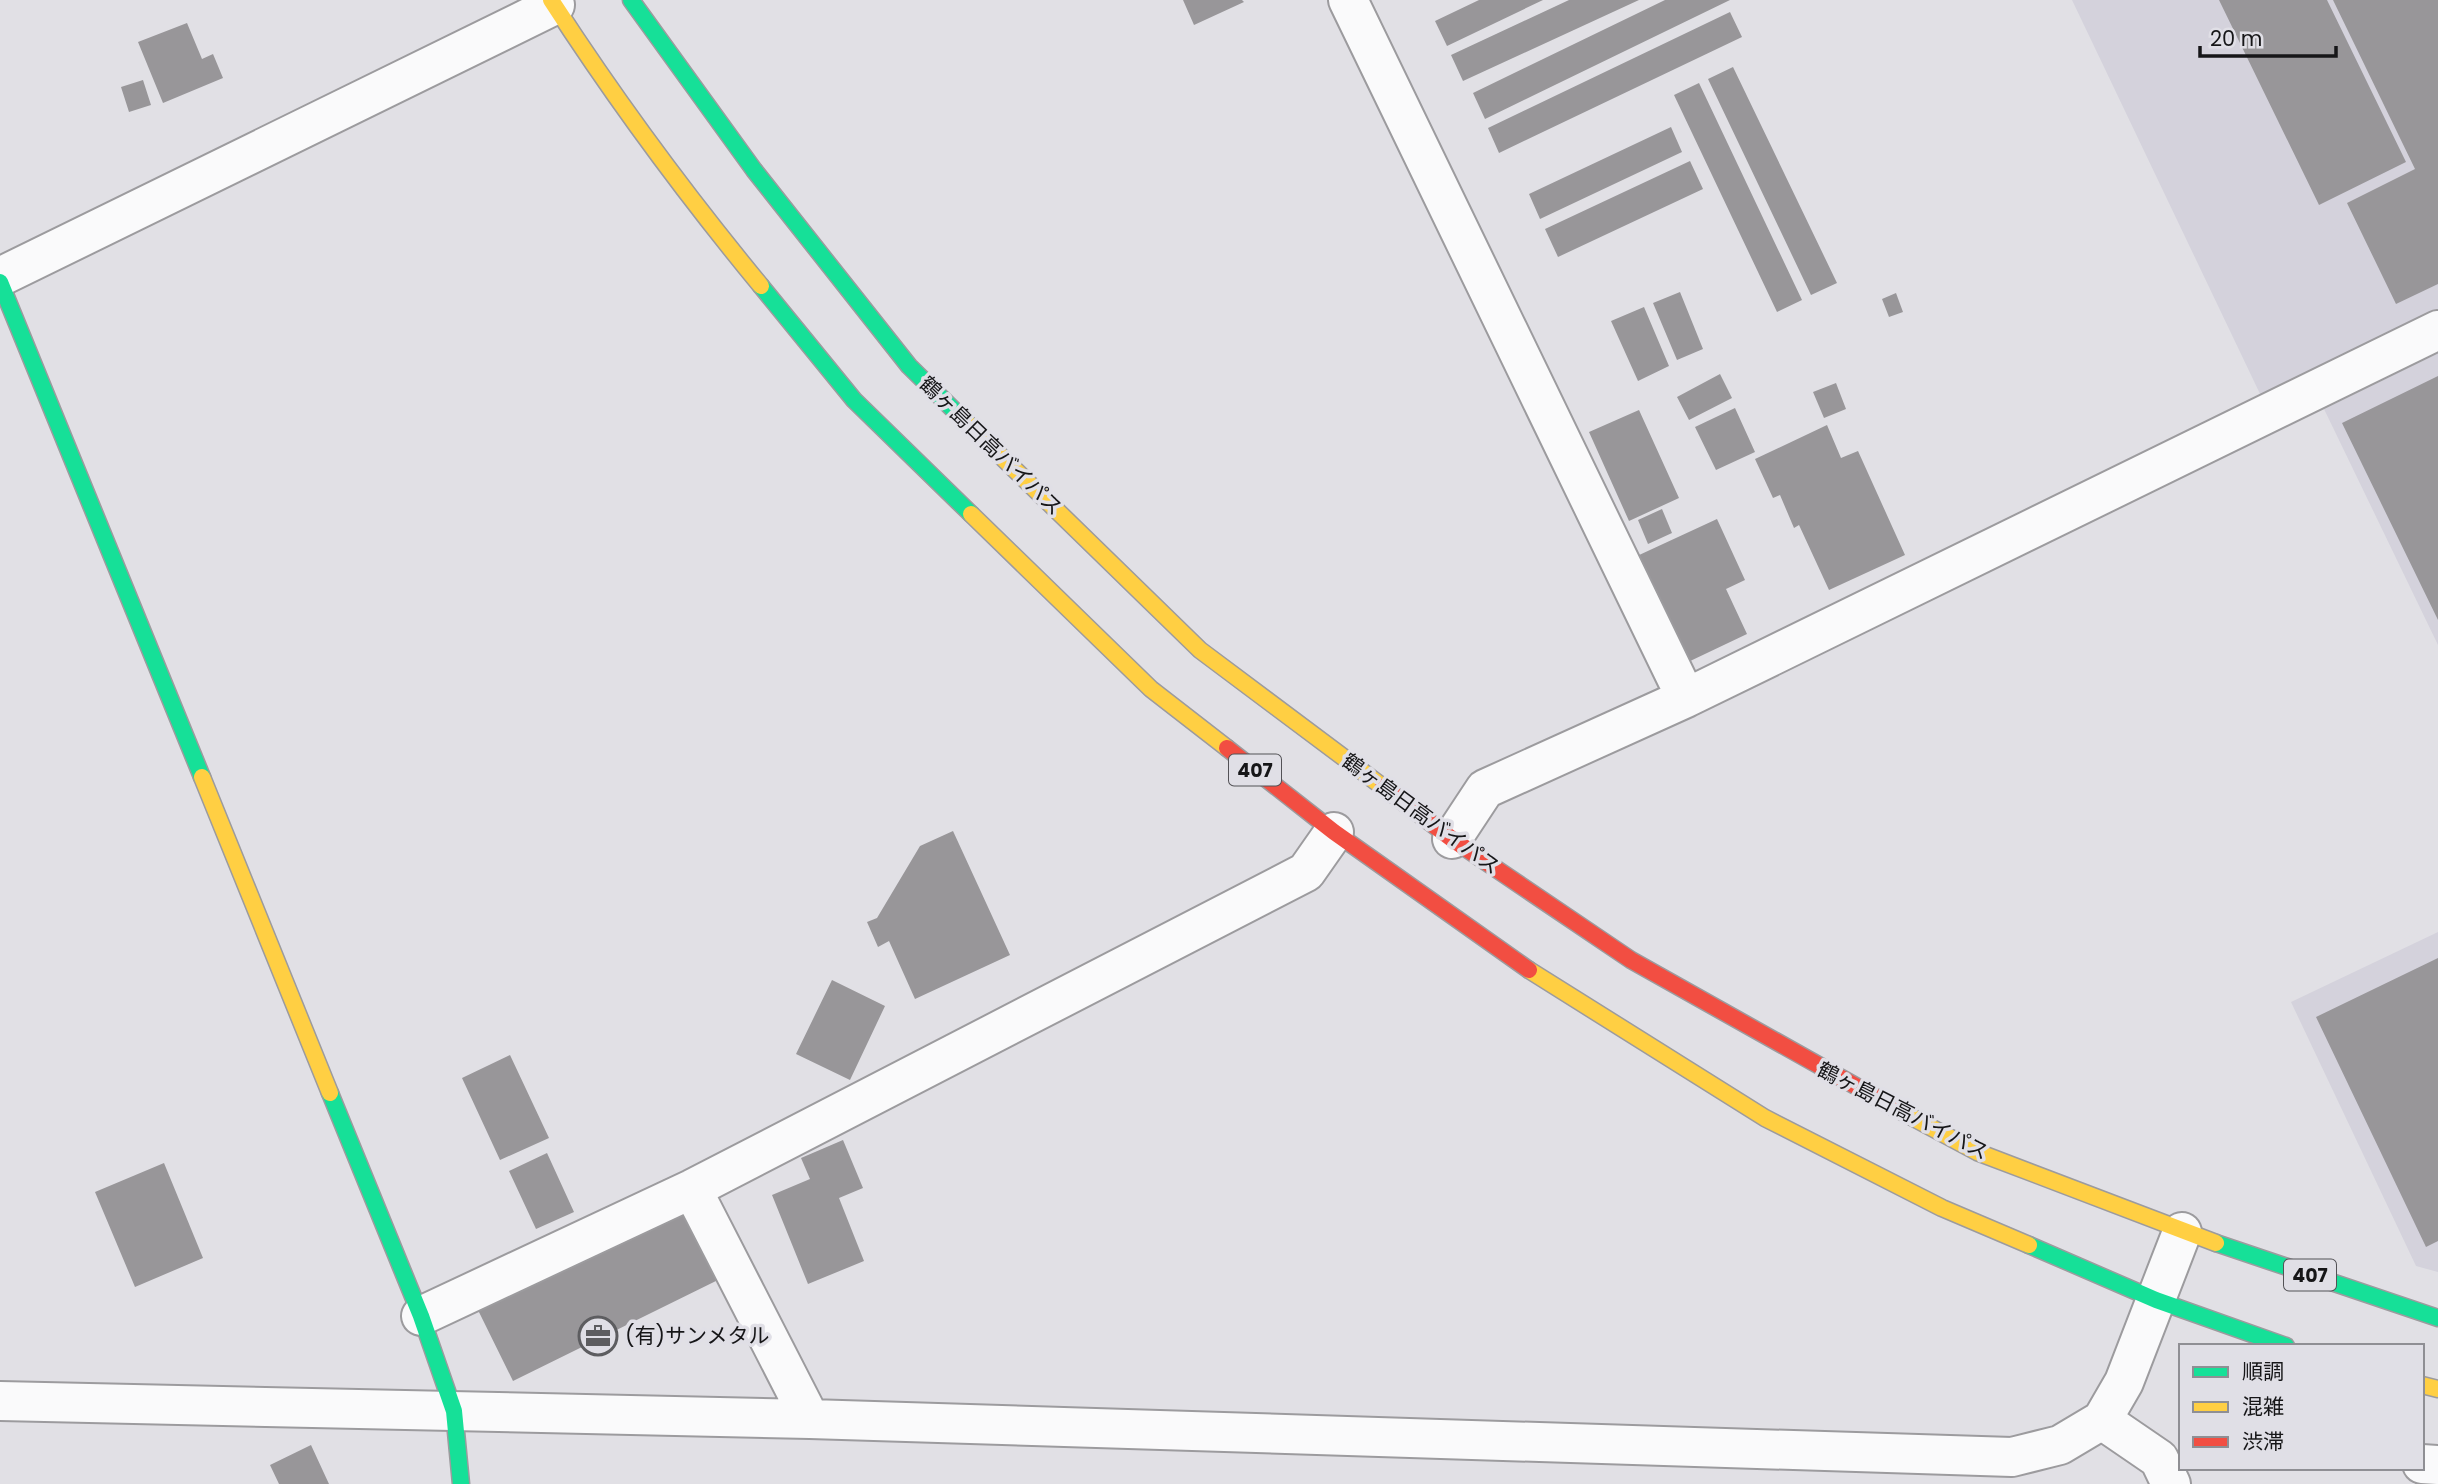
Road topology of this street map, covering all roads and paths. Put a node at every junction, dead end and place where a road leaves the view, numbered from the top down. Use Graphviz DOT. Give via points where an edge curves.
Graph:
graph roads {
  1 [pos="631,0"];
  2 [pos="1348,0"];
  3 [pos="553,3"];
  4 [pos="0,279"];
  5 [pos="2438,330"];
  6 [pos="1686,698"];
  7 [pos="1334,832"];
  8 [pos="1452,839"];
  9 [pos="692,1189"];
  10 [pos="2182,1232"];
  11 [pos="2156,1300"];
  12 [pos="421,1316"];
  13 [pos="2438,1318"];
  14 [pos="2280,1344"];
  15 [pos="0,1401"];
  16 [pos="454,1411"];
  17 [pos="810,1419"];
  18 [pos="2102,1420"];
  19 [pos="2170,1467"];
  20 [pos="461,1484"];
  1 -- 8 [label="main road, 鶴ヶ島日高バイパス / 407" via="754,170 909,366 1200,650"];
  2 -- 6 [label="street"];
  3 -- 4 [label="street"];
  3 -- 7 [label="main road, 407" via="698,210 853,400 1151,689"];
  4 -- 12 [label="main road"];
  5 -- 6 [label="street"];
  6 -- 8 [label="street" via="1485,789"];
  7 -- 9 [label="street" via="1306,872"];
  7 -- 11 [label="main road, 407" via="1534,974 1765,1118 1942,1208"];
  8 -- 10 [label="main road, 鶴ヶ島日高バイパス / 407" via="1631,960 1820,1068 1977,1152"];
  9 -- 12 [label="street"];
  9 -- 17 [label="street"];
  10 -- 11 [label="street"];
  10 -- 13 [label="main road, 鶴ヶ島日高バイパス / 407"];
  11 -- 14 [label="main road, 407"];
  11 -- 18 [label="street" via="2124,1382"];
  12 -- 16 [label="main road"];
  15 -- 16 [label="street"];
  16 -- 17 [label="street"];
  16 -- 20 [label="main road"];
  17 -- 18 [label="street" via="2012,1457 2060,1445"];
  18 -- 19 [label="street"];
}
